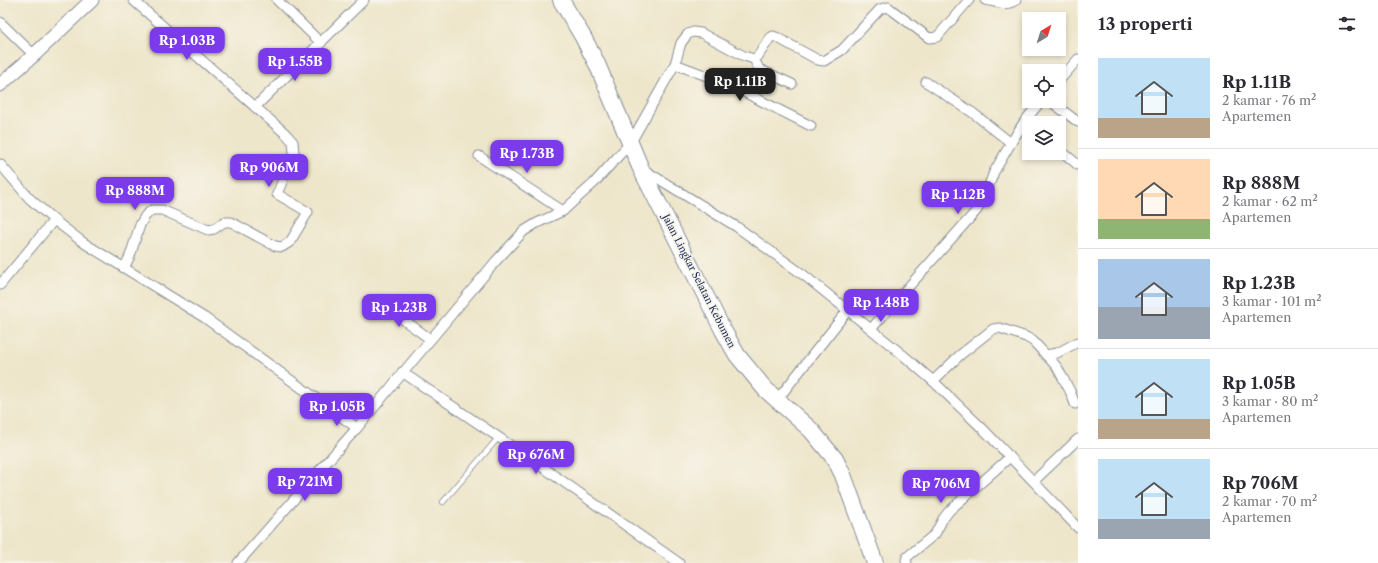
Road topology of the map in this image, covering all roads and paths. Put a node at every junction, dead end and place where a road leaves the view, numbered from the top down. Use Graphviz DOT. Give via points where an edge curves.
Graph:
graph roads {
  1 [pos="92,0"];
  2 [pos="133,0"];
  3 [pos="277,0"];
  4 [pos="364,0"];
  5 [pos="561,0"];
  6 [pos="969,0"];
  7 [pos="985,0"];
  8 [pos="1016,0"];
  9 [pos="0,22"];
  10 [pos="321,43"];
  11 [pos="34,55"];
  12 [pos="754,59"];
  13 [pos="1078,59"];
  14 [pos="675,64"];
  15 [pos="1066,73"];
  16 [pos="926,82"];
  17 [pos="792,84"];
  18 [pos="0,85"];
  19 [pos="255,107"];
  20 [pos="1059,108"];
  21 [pos="1078,122"];
  22 [pos="811,126"];
  23 [pos="1022,130"];
  24 [pos="631,142"];
  25 [pos="1011,142"];
  26 [pos="1066,155"];
  27 [pos="479,156"];
  28 [pos="0,164"];
  29 [pos="1078,165"];
  30 [pos="642,169"];
  31 [pos="563,211"];
  32 [pos="54,220"];
  33 [pos="124,268"];
  34 [pos="0,284"];
  35 [pos="379,302"];
  36 [pos="848,310"];
  37 [pos="871,329"];
  38 [pos="430,339"];
  39 [pos="1078,342"];
  40 [pos="1046,355"];
  41 [pos="402,372"];
  42 [pos="933,381"];
  43 [pos="777,400"];
  44 [pos="1075,404"];
  45 [pos="357,428"];
  46 [pos="499,437"];
  47 [pos="1078,439"];
  48 [pos="1010,457"];
  49 [pos="1034,481"];
  50 [pos="443,502"];
  51 [pos="1078,528"];
  52 [pos="238,563"];
  53 [pos="679,563"];
  54 [pos="875,563"];
  55 [pos="907,563"];
  1 -- 11 [label="main road"];
  2 -- 19 [label="street"];
  3 -- 10 [label="street"];
  4 -- 10 [label="street"];
  5 -- 24 [label="highway, Jalan Lingkar Selatan Kebumen" via="597,64"];
  6 -- 12 [label="street" via="937,38 929,38 892,9 885,7 880,8 842,50 824,61 773,36"];
  7 -- 8 [label="street" via="1005,4"];
  9 -- 11 [label="street"];
  10 -- 19 [label="street"];
  11 -- 18 [label="main road"];
  12 -- 14 [label="street" via="701,33 693,32 684,38"];
  12 -- 17 [label="street" via="759,69"];
  13 -- 15 [label="street"];
  14 -- 22 [label="street" via="728,84"];
  14 -- 24 [label="street"];
  16 -- 25 [label="street"];
  19 -- 33 [label="street" via="292,142 294,153 277,194 308,212 290,242 282,247 275,246 231,222 224,222 208,230 162,210 152,210 140,225 133,250"];
  20 -- 21 [label="street"];
  23 -- 25 [label="street"];
  24 -- 30 [label="highway, Jalan Lingkar Selatan Kebumen"];
  24 -- 31 [label="street" via="594,183"];
  25 -- 37 [label="street" via="977,210"];
  26 -- 29 [label="street"];
  27 -- 31 [label="street"];
  28 -- 32 [label="street" via="29,198"];
  30 -- 36 [label="street" via="737,226"];
  30 -- 43 [label="highway, Jalan Lingkar Selatan Kebumen" via="737,355"];
  31 -- 38 [label="street" via="524,231"];
  32 -- 33 [label="street" via="84,244"];
  32 -- 34 [label="street"];
  33 -- 45 [label="street" via="205,318"];
  35 -- 38 [label="street"];
  36 -- 37 [label="street"];
  36 -- 43 [label="street"];
  37 -- 42 [label="street"];
  38 -- 41 [label="street"];
  39 -- 40 [label="street" via="1057,353"];
  40 -- 42 [label="street" via="1030,339 996,328 960,355"];
  40 -- 44 [label="street" via="1063,377"];
  41 -- 45 [label="street"];
  41 -- 46 [label="street"];
  42 -- 48 [label="street"];
  43 -- 54 [label="highway, Jalan Lingkar Selatan Kebumen" via="811,430 836,459"];
  45 -- 52 [label="street"];
  46 -- 50 [label="lane"];
  46 -- 53 [label="street"];
  47 -- 49 [label="street"];
  48 -- 49 [label="street"];
  48 -- 55 [label="street" via="949,511 936,534 907,557"];
  49 -- 51 [label="street"];
}
